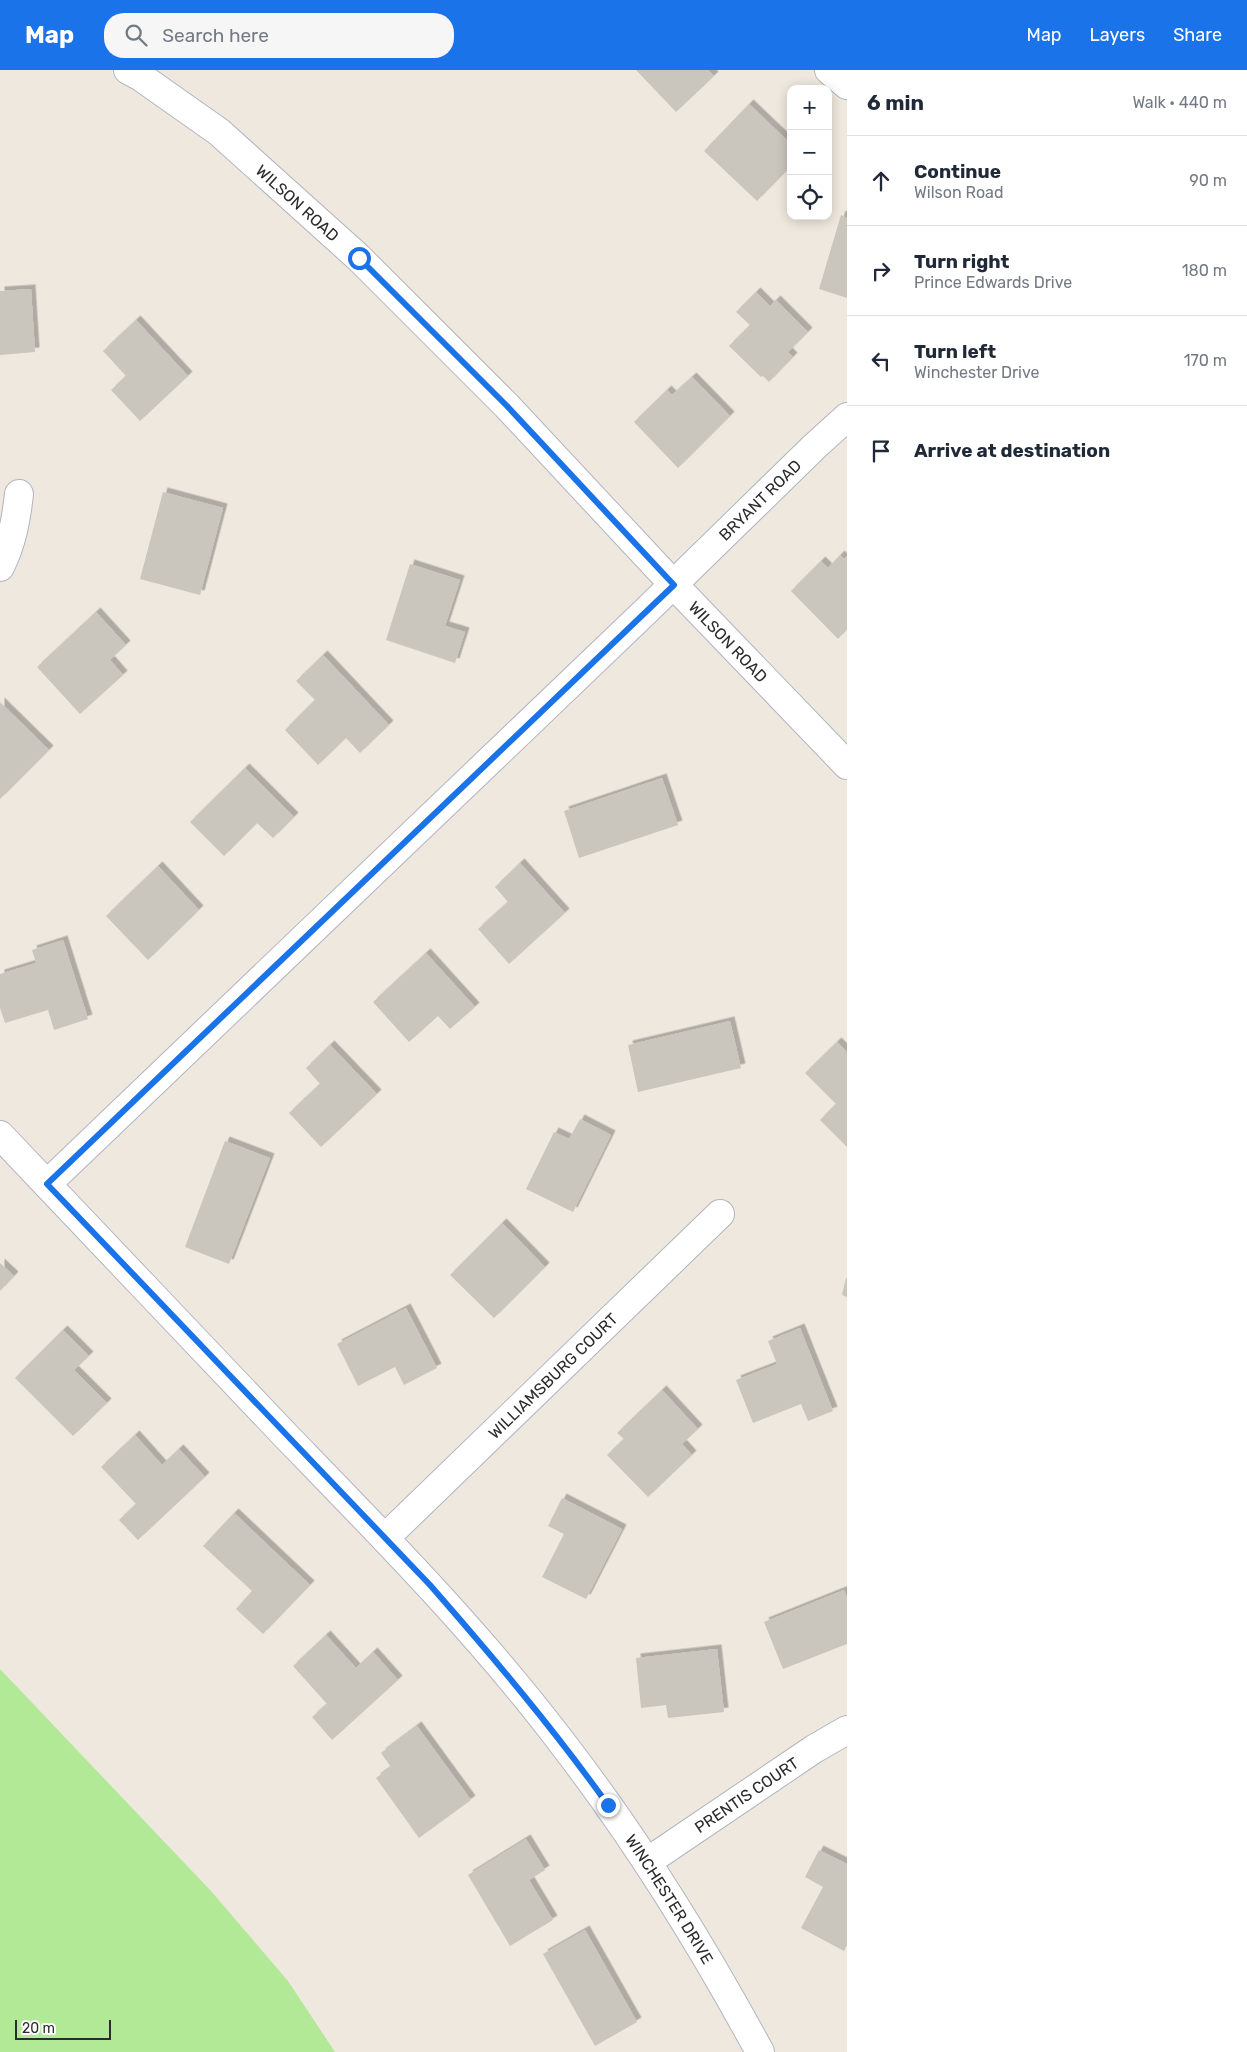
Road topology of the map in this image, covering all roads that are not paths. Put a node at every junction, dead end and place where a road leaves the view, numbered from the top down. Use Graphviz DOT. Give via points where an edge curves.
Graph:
graph roads {
  1 [pos="128,70"];
  2 [pos="829,70"];
  3 [pos="847,85"];
  4 [pos="847,417"];
  5 [pos="19,494"];
  6 [pos="0,567"];
  7 [pos="674,585"];
  8 [pos="847,765"];
  9 [pos="0,1135"];
  10 [pos="47,1184"];
  11 [pos="720,1214"];
  12 [pos="386,1537"];
  13 [pos="847,1730"];
  14 [pos="647,1862"];
  15 [pos="760,2052"];
  1 -- 7 [label="street, WILSON ROAD" via="219,132 359,258 507,406"];
  2 -- 3 [label="street"];
  4 -- 7 [label="street, BRYANT ROAD"];
  5 -- 6 [label="street" via="16,524"];
  7 -- 8 [label="street, WILSON ROAD"];
  7 -- 10 [label="street, BRYANT ROAD"];
  9 -- 10 [label="street, WINCHESTER DRIVE"];
  10 -- 12 [label="street, WINCHESTER DRIVE"];
  11 -- 12 [label="street, WILLIAMSBURG COURT"];
  12 -- 14 [label="street, WINCHESTER DRIVE" via="486,1648 536,1710"];
  13 -- 14 [label="street, PRENTIS COURT"];
  14 -- 15 [label="street, WINCHESTER DRIVE"];
}
